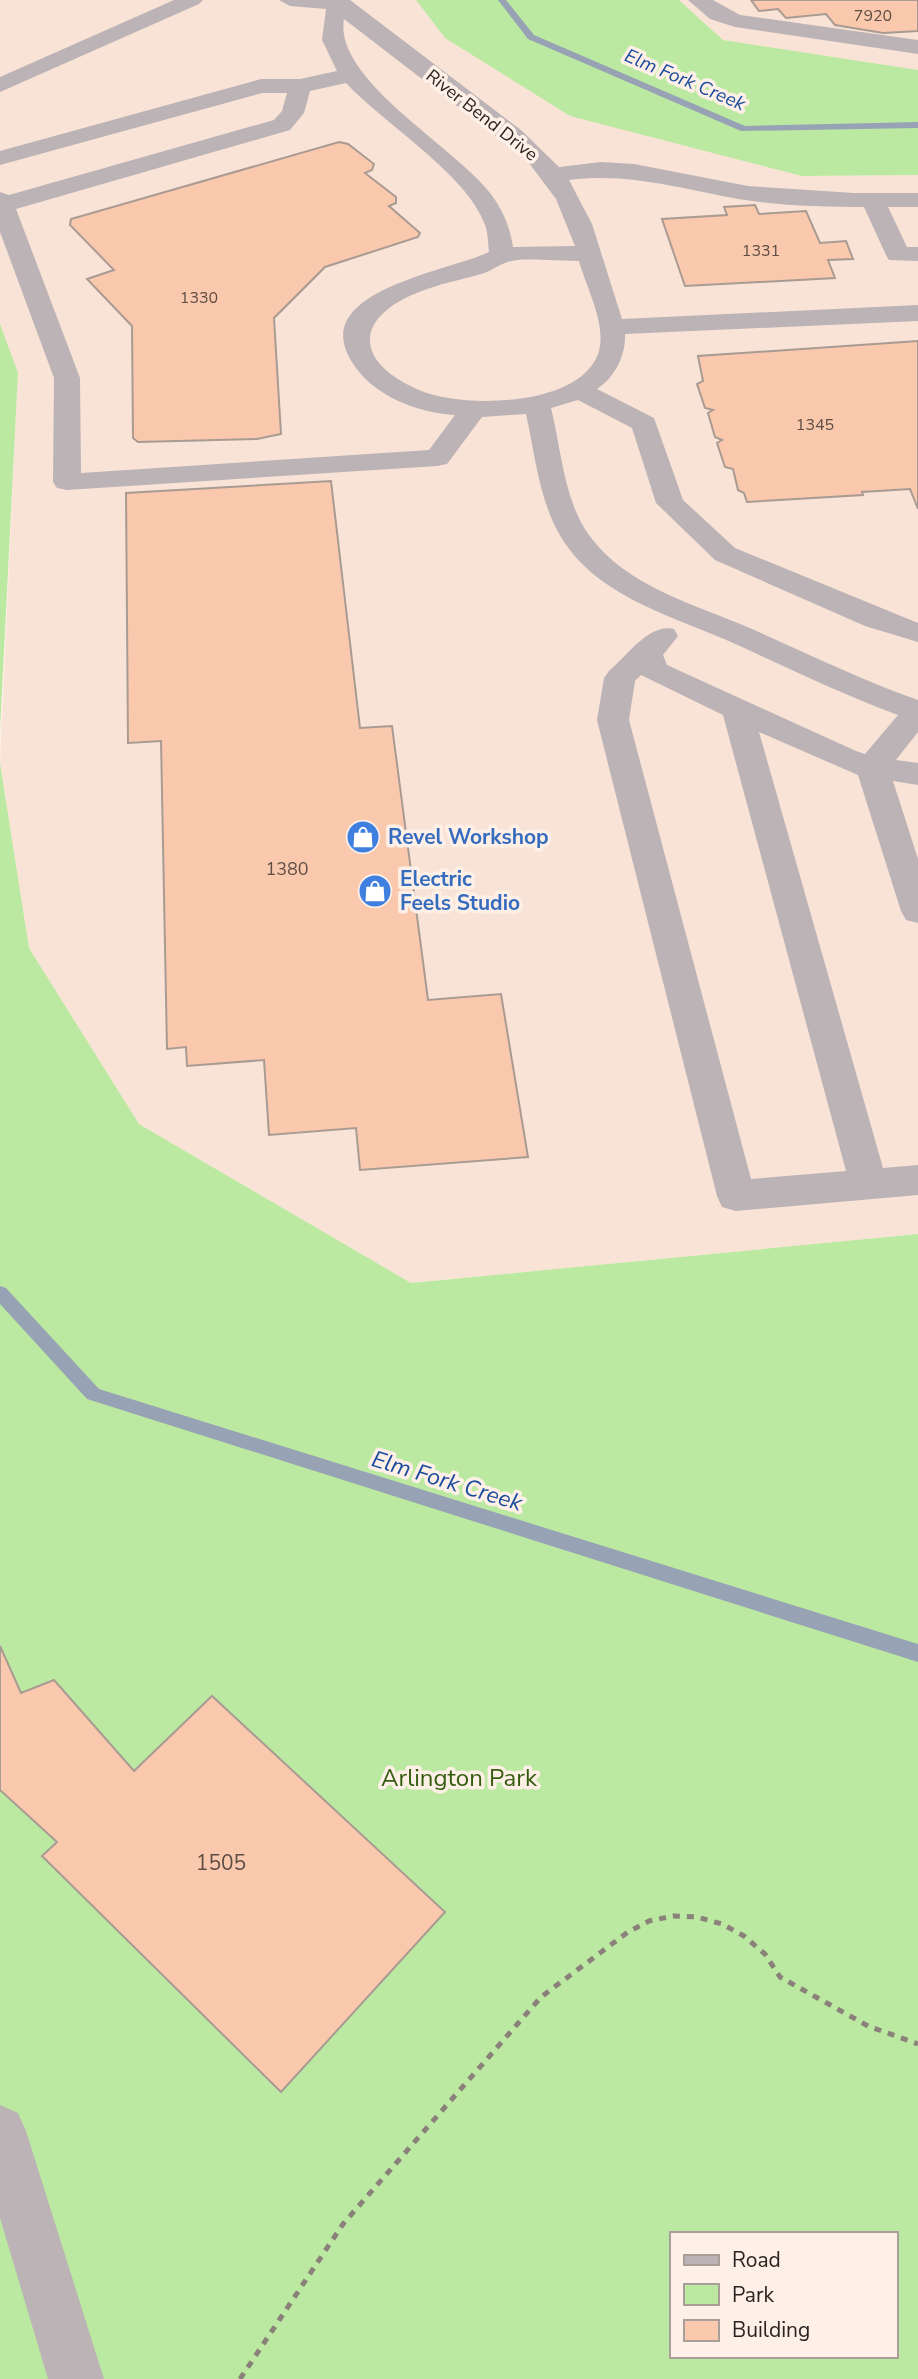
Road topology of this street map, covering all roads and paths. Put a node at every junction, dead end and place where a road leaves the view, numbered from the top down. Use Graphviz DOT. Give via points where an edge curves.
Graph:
graph roads {
  1 [pos="192,0"];
  2 [pos="290,0"];
  3 [pos="699,0"];
  4 [pos="338,2"];
  5 [pos="918,47"];
  6 [pos="352,75"];
  7 [pos="0,85"];
  8 [pos="300,86"];
  9 [pos="0,158"];
  10 [pos="553,175"];
  11 [pos="873,200"];
  12 [pos="918,200"];
  13 [pos="1,202"];
  14 [pos="590,253"];
  15 [pos="918,254"];
  16 [pos="502,255"];
  17 [pos="918,313"];
  18 [pos="611,327"];
  19 [pos="577,389"];
  20 [pos="537,404"];
  21 [pos="473,410"];
  22 [pos="686,611"];
  23 [pos="918,633"];
  24 [pos="647,654"];
  25 [pos="737,709"];
  26 [pos="918,711"];
  27 [pos="872,768"];
  28 [pos="918,774"];
  29 [pos="918,911"];
  30 [pos="918,1180"];
  31 [pos="869,1185"];
  32 [pos="918,2044"];
  33 [pos="0,2131"];
  34 [pos="76,2379"];
  35 [pos="240,2379"];
  1 -- 7 [label="street"];
  2 -- 4 [label="street"];
  3 -- 5 [label="street" via="734,21"];
  4 -- 6 [label="street" via="331,23 334,46"];
  4 -- 10 [label="street, River Bend Drive" via="510,134"];
  6 -- 8 [label="street"];
  6 -- 16 [label="street" via="366,93 438,152 470,185 503,236"];
  8 -- 9 [label="street" via="261,86"];
  8 -- 13 [label="street" via="293,113 282,125"];
  10 -- 11 [label="street" via="634,170 748,192"];
  10 -- 14 [label="street, River Bend Drive" via="578,214"];
  11 -- 12 [label="street"];
  11 -- 15 [label="street" via="898,255"];
  13 -- 21 [label="street" via="68,378 67,482 437,458"];
  14 -- 16 [label="street, River Bend Drive"];
  14 -- 18 [label="street, River Bend Drive"];
  16 -- 21 [label="street, River Bend Drive" via="480,267 405,287 378,301 361,319 356,339 362,359 376,379 434,406"];
  17 -- 18 [label="street"];
  18 -- 19 [label="street, River Bend Drive" via="611,355 596,376"];
  19 -- 20 [label="street, River Bend Drive"];
  19 -- 23 [label="street" via="644,424 670,503 725,554"];
  20 -- 21 [label="street, River Bend Drive"];
  20 -- 22 [label="street" via="574,535 596,561 628,584"];
  22 -- 24 [label="street"];
  22 -- 26 [label="street" via="868,694"];
  24 -- 25 [label="street" via="654,671"];
  24 -- 31 [label="street" via="620,678 613,720 736,1196"];
  25 -- 27 [label="street"];
  25 -- 31 [label="street"];
  26 -- 27 [label="street"];
  27 -- 28 [label="street"];
  27 -- 29 [label="street"];
  30 -- 31 [label="street"];
  32 -- 35 [label="path" via="867,2026 780,1977 765,1954 722,1924 685,1916 649,1921 541,1997 343,2224"];
  33 -- 34 [label="street"];
}
